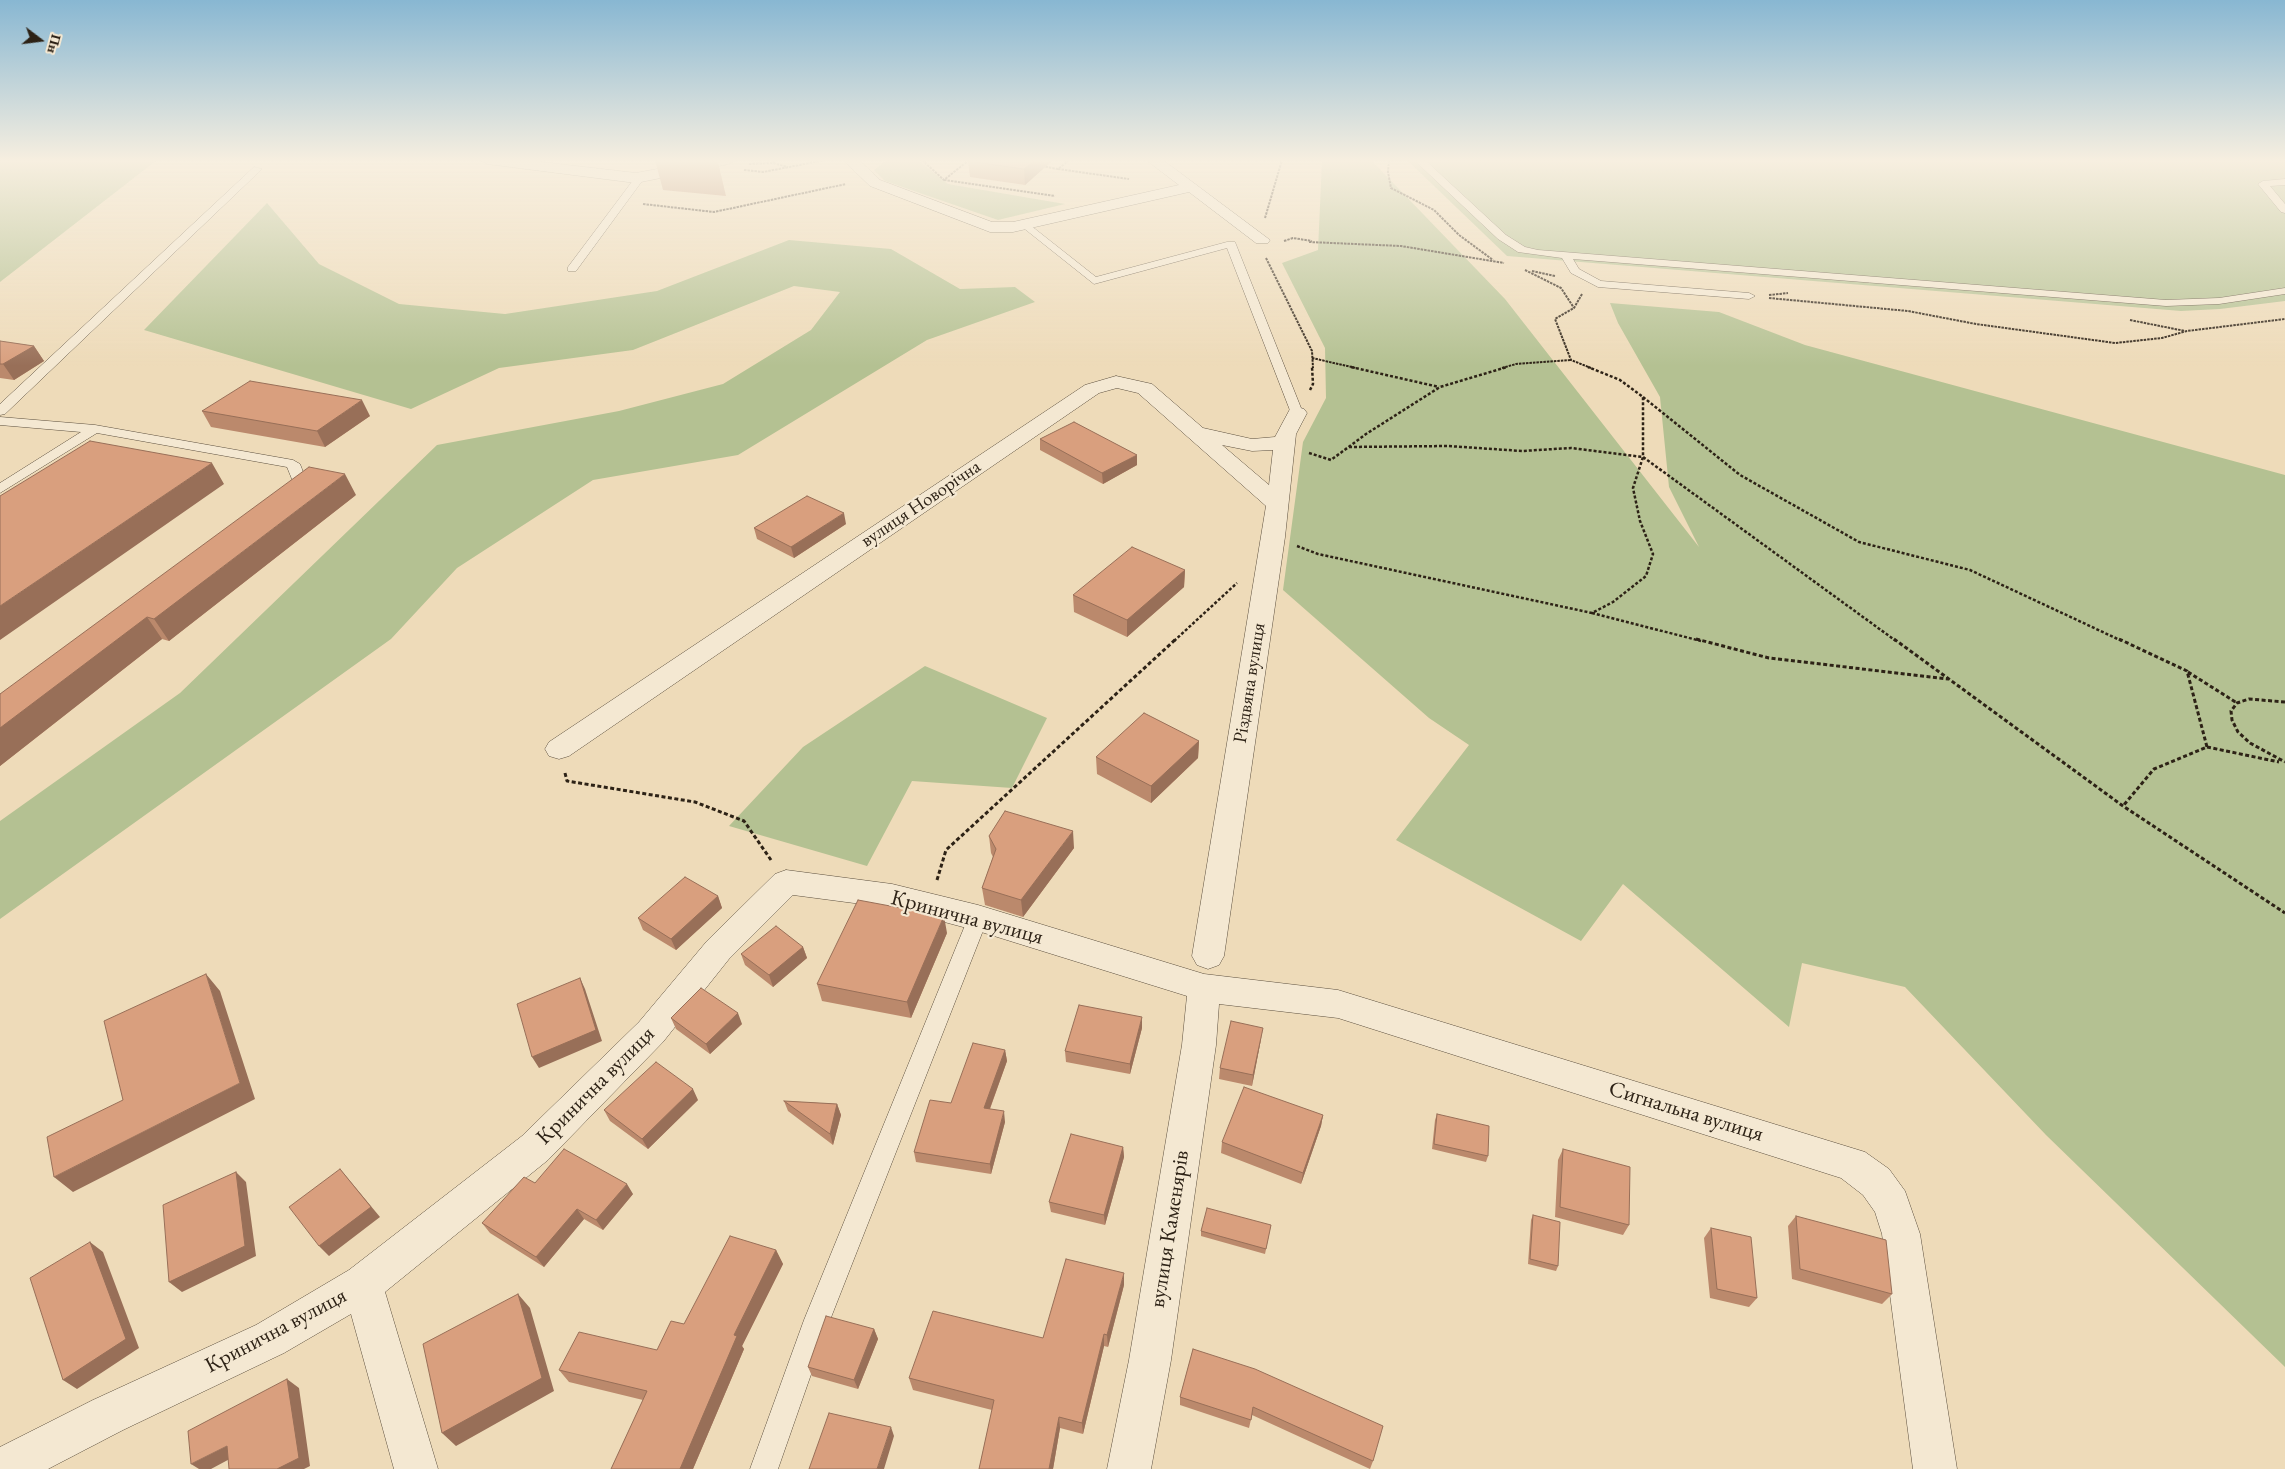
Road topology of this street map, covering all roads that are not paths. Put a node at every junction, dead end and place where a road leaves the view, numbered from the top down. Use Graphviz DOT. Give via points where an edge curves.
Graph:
graph roads {
  1 [pos="194,229"];
  2 [pos="602,229"];
  3 [pos="1031,229"];
  4 [pos="1247,229"];
  5 [pos="1494,229"];
  6 [pos="1262,240"];
  7 [pos="1566,256"];
  8 [pos="572,269"];
  9 [pos="2285,291"];
  10 [pos="1749,296"];
  11 [pos="0,411"];
  12 [pos="0,421"];
  13 [pos="95,429"];
  14 [pos="1290,430"];
  15 [pos="1198,434"];
  16 [pos="0,489"];
  17 [pos="287,502"];
  18 [pos="1277,504"];
  19 [pos="559,749"];
  20 [pos="978,918"];
  21 [pos="1206,972"];
  22 [pos="363,1284"];
  23 [pos="2,1469"];
  24 [pos="416,1469"];
  25 [pos="764,1469"];
  26 [pos="1129,1469"];
  27 [pos="1935,1469"];
  1 -- 11 [label="lane"];
  2 -- 8 [label="lane"];
  3 -- 14 [label="lane" via="1094,281 1231,244"];
  4 -- 6 [label="street"];
  5 -- 7 [label="lane" via="1522,250"];
  7 -- 9 [label="lane" via="2166,303 2219,301"];
  7 -- 10 [label="lane" via="1575,271 1598,284"];
  12 -- 13 [label="lane"];
  13 -- 16 [label="lane"];
  13 -- 17 [label="lane" via="293,464 303,490"];
  14 -- 15 [label="street" via="1252,445"];
  14 -- 18 [label="street, Різдвяна вулиця"];
  15 -- 18 [label="street, вулиця Новорічна"];
  15 -- 19 [label="street, вулиця Новорічна" via="1145,388 1116,382 1092,389"];
  18 -- 21 [label="street, Різдвяна вулиця"];
  20 -- 21 [label="street, Кринична вулиця"];
  20 -- 22 [label="street, Кринична вулиця" via="892,896 786,882 718,950 651,1032 535,1148"];
  20 -- 25 [label="lane" via="817,1320"];
  21 -- 26 [label="street, вулиця Каменярів" via="1199,1045 1150,1360"];
  21 -- 27 [label="street, Сигнальна вулиця" via="1338,1004 1852,1164 1876,1182 1892,1204 1901,1234"];
  22 -- 23 [label="street, Кринична вулиця" via="270,1339"];
  22 -- 24 [label="street"];
}
